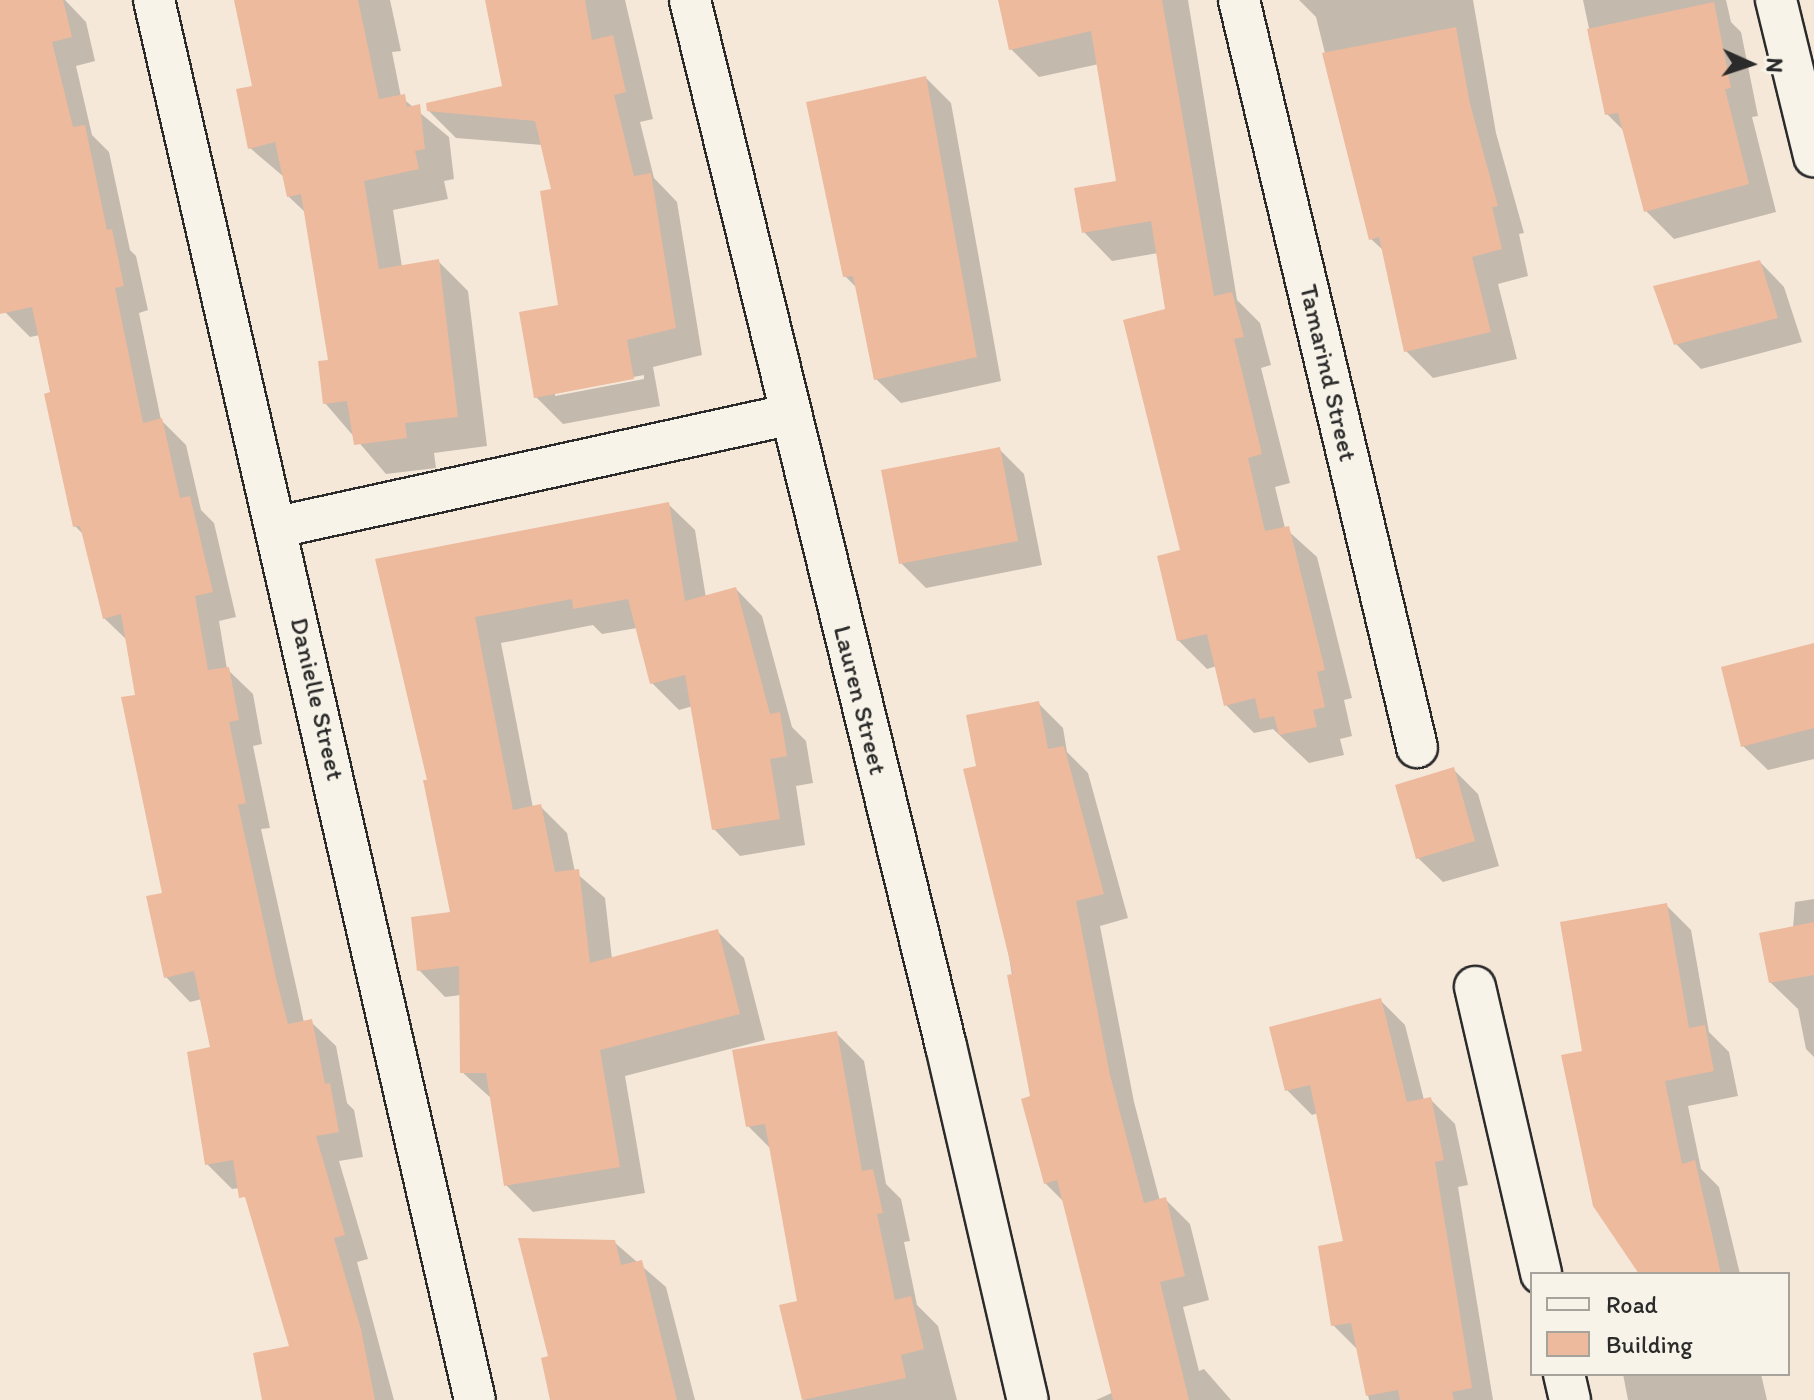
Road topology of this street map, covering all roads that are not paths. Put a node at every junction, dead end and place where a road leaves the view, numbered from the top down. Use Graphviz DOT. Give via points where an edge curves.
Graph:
graph roads {
  1 [pos="154,0"];
  2 [pos="690,0"];
  3 [pos="1239,0"];
  4 [pos="1776,0"];
  5 [pos="1814,156"];
  6 [pos="788,415"];
  7 [pos="278,527"];
  8 [pos="1417,747"];
  9 [pos="1475,987"];
  10 [pos="1541,1272"];
  11 [pos="1564,1376"];
  12 [pos="475,1400"];
  13 [pos="1028,1400"];
  14 [pos="1570,1400"];
  1 -- 7 [label="street, Danielle Street"];
  2 -- 6 [label="street, Lauren Street"];
  3 -- 8 [label="street, Tamarind Street"];
  4 -- 5 [label="street"];
  6 -- 7 [label="street"];
  6 -- 13 [label="street, Lauren Street" via="946,1046"];
  7 -- 12 [label="street, Danielle Street"];
  9 -- 10 [label="street"];
  11 -- 14 [label="street"];
}
